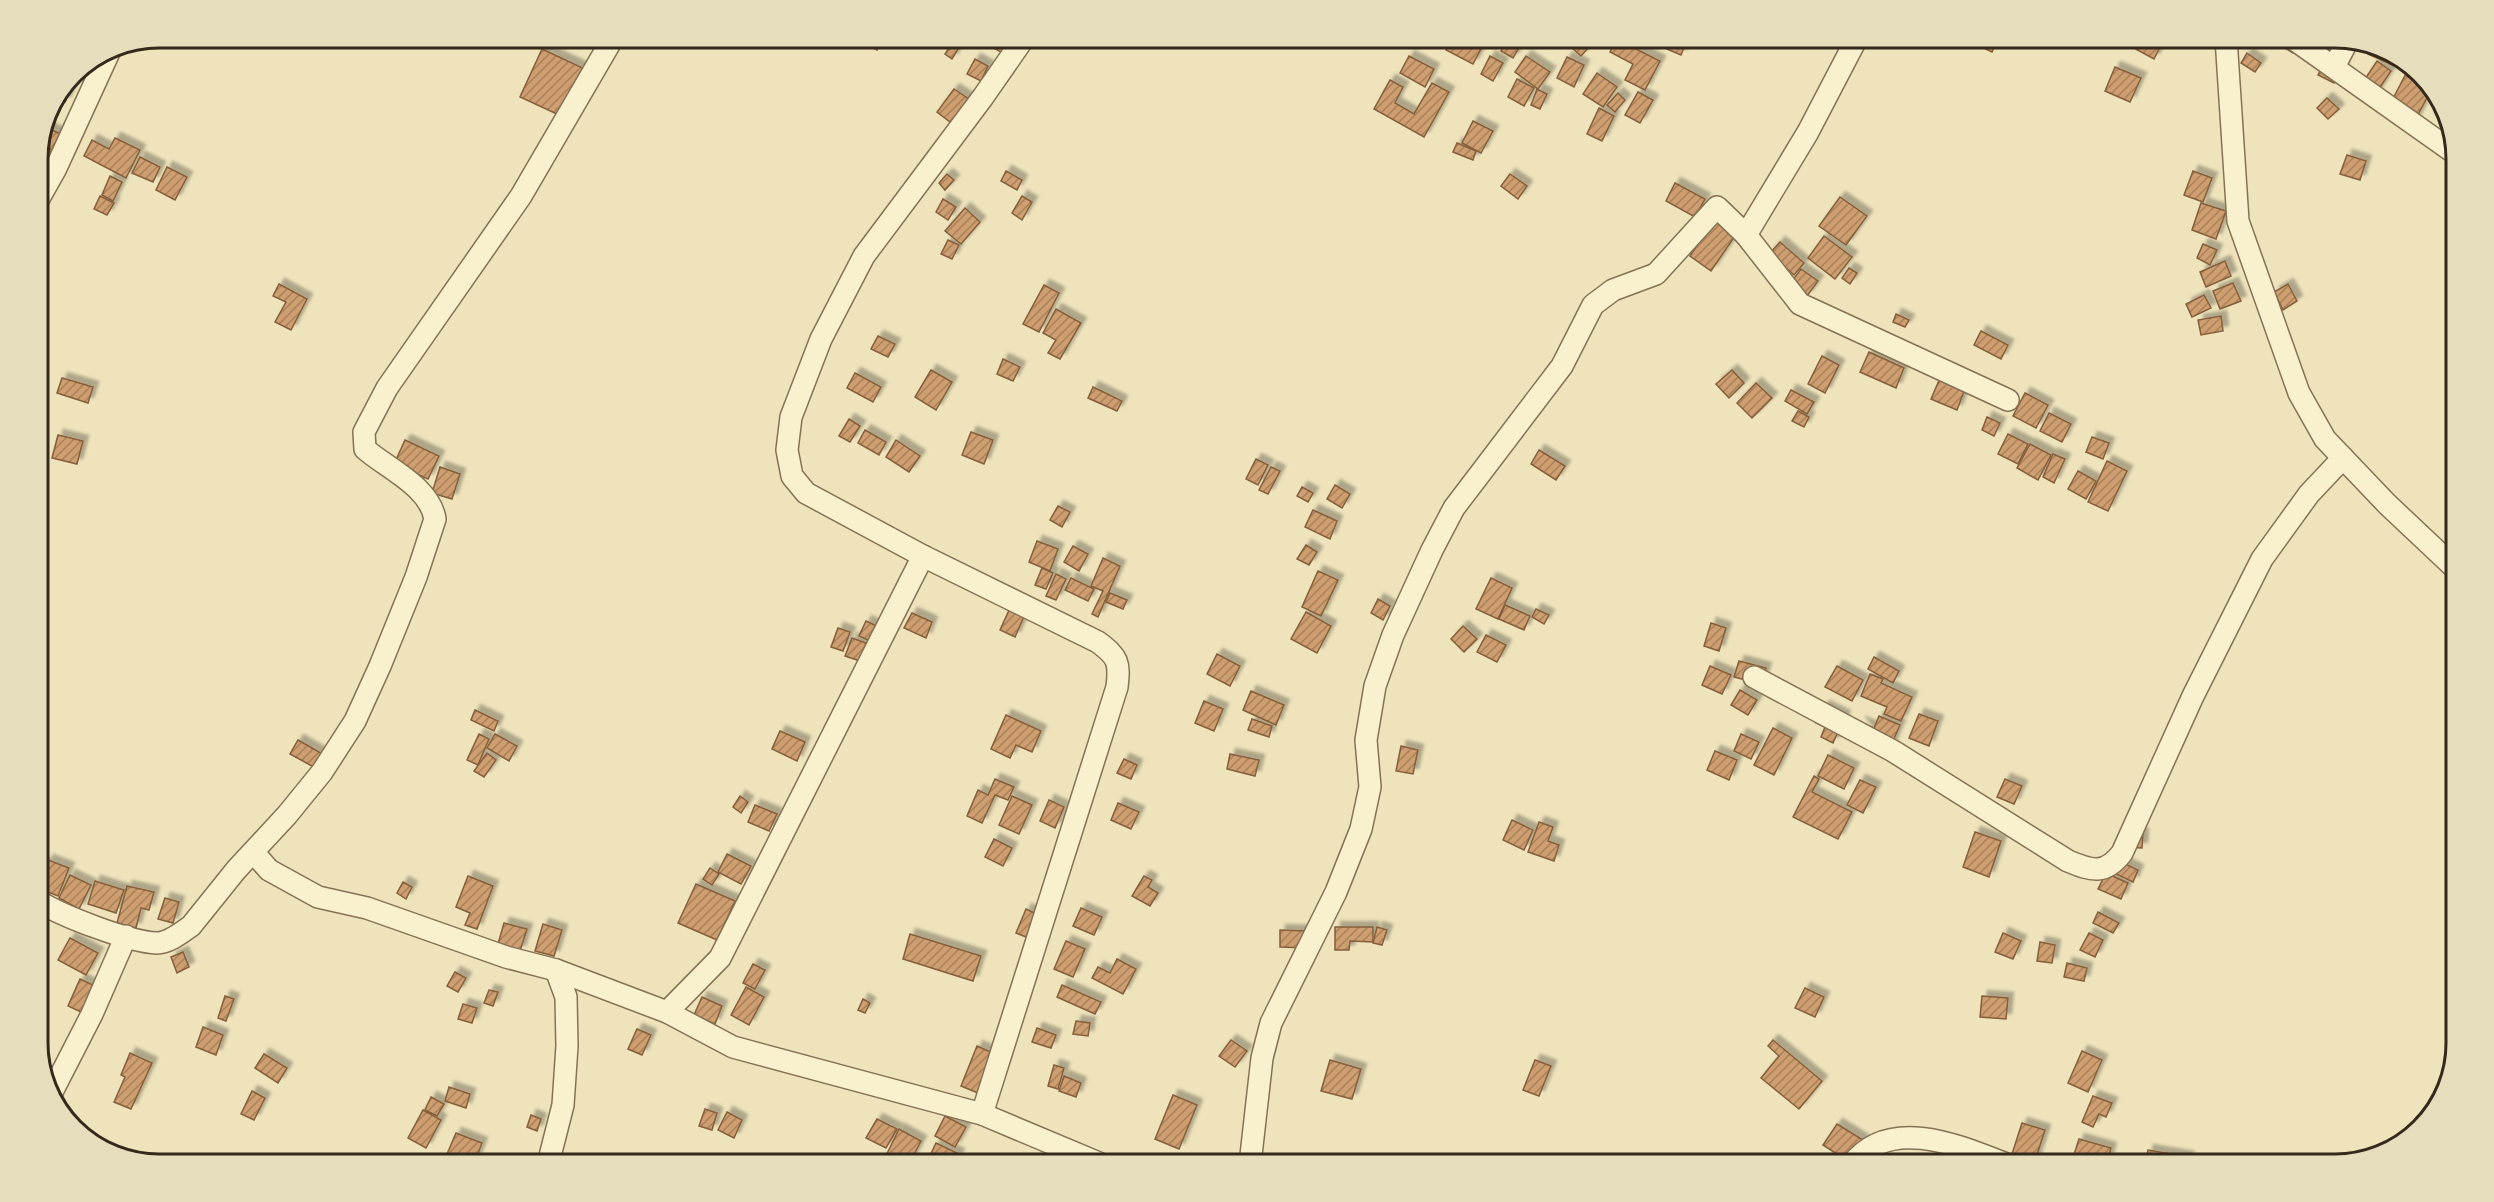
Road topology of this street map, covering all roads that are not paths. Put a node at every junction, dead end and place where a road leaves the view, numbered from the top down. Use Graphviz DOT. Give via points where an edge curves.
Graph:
graph roads {
  1 [pos="607,48"];
  2 [pos="1017,48"];
  3 [pos="1852,48"];
  4 [pos="2227,48"];
  5 [pos="2306,48"];
  6 [pos="2344,49"];
  7 [pos="104,62"];
  8 [pos="2334,67"];
  9 [pos="2445,146"];
  10 [pos="48,182"];
  11 [pos="1746,235"];
  12 [pos="2008,400"];
  13 [pos="2343,458"];
  14 [pos="923,556"];
  15 [pos="2446,560"];
  16 [pos="1754,677"];
  17 [pos="254,853"];
  18 [pos="48,907"];
  19 [pos="126,936"];
  20 [pos="556,970"];
  21 [pos="668,1012"];
  22 [pos="56,1084"];
  23 [pos="982,1114"];
  24 [pos="551,1154"];
  25 [pos="1077,1154"];
  26 [pos="1251,1154"];
  27 [pos="1863,1154"];
  28 [pos="1976,1154"];
  1 -- 17 [label="street" via="521,196 387,388 364,432 365,449 426,499 433,510 434,528 355,722 322,772"];
  2 -- 14 [label="street" via="864,256 821,339 791,417 787,450 792,476 806,493"];
  3 -- 11 [label="street" via="1808,132"];
  4 -- 13 [label="street" via="2238,221 2299,393 2325,439"];
  5 -- 8 [label="street"];
  6 -- 8 [label="street"];
  7 -- 10 [label="street"];
  8 -- 9 [label="street"];
  11 -- 12 [label="street" via="1800,304"];
  11 -- 26 [label="street" via="1717,207 1656,274 1613,290 1593,305 1562,366 1455,508 1393,635 1375,686 1366,740 1370,787 1361,829 1336,892 1271,1023"];
  13 -- 15 [label="street"];
  13 -- 16 [label="street" via="2309,494 2262,559 2193,696 2122,854 2103,870 2085,869 2068,861 1893,751"];
  14 -- 21 [label="street" via="720,958"];
  14 -- 23 [label="street" via="1098,642 1112,652 1120,666 1117,687"];
  17 -- 19 [label="street" via="191,926 159,943"];
  17 -- 20 [label="street" via="269,870 318,897 367,908 506,957"];
  18 -- 19 [label="street"];
  19 -- 22 [label="street"];
  20 -- 21 [label="street"];
  20 -- 24 [label="street" via="566,997 567,1046 563,1105"];
  21 -- 23 [label="street" via="733,1047"];
  23 -- 25 [label="street"];
  27 -- 28 [label="street" via="1882,1143 1903,1138 1938,1141"];
}
